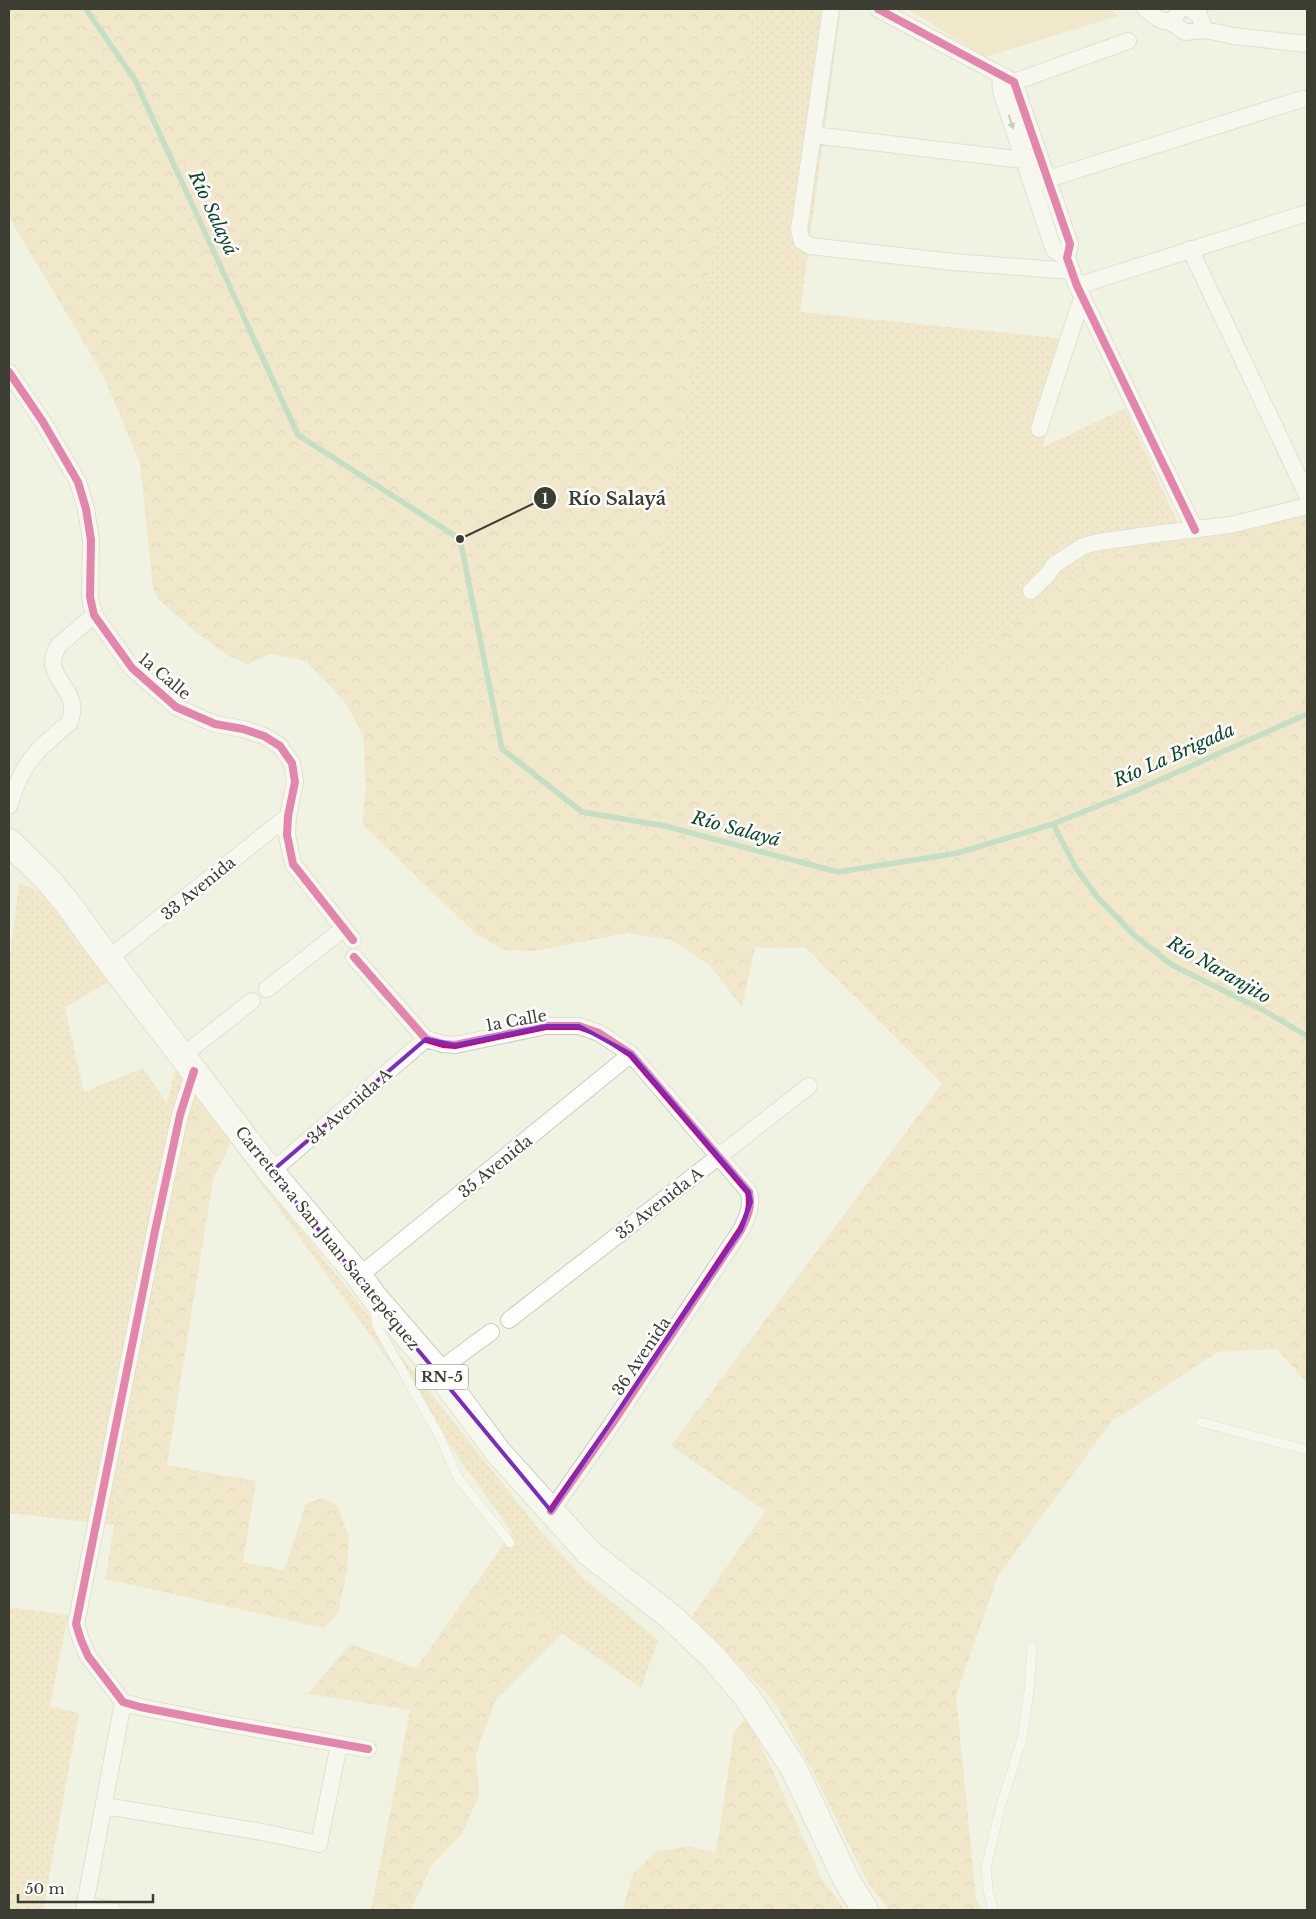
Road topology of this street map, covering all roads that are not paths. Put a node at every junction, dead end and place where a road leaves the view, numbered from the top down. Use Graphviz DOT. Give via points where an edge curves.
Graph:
graph roads {
  1 [pos="831,9"];
  2 [pos="878,9"];
  3 [pos="1190,9"];
  4 [pos="1149,10"];
  5 [pos="1175,15"];
  6 [pos="1205,30"];
  7 [pos="1128,41"];
  8 [pos="1307,44"];
  9 [pos="1007,78"];
  10 [pos="1302,99"];
  11 [pos="813,135"];
  12 [pos="1023,160"];
  13 [pos="1048,178"];
  14 [pos="1032,184"];
  15 [pos="1305,219"];
  16 [pos="1190,249"];
  17 [pos="1074,278"];
  18 [pos="9,372"];
  19 [pos="1038,429"];
  20 [pos="1307,495"];
  21 [pos="1307,506"];
  22 [pos="1195,530"];
  23 [pos="1031,591"];
  24 [pos="94,616"];
  25 [pos="9,806"];
  26 [pos="288,816"];
  27 [pos="9,842"];
  28 [pos="354,957"];
  29 [pos="108,959"];
  30 [pos="267,989"];
  31 [pos="252,1000"];
  32 [pos="426,1039"];
  33 [pos="631,1054"];
  34 [pos="188,1064"];
  35 [pos="809,1086"];
  36 [pos="719,1157"];
  37 [pos="271,1172"];
  38 [pos="750,1214"];
  39 [pos="366,1286"];
  40 [pos="509,1320"];
  41 [pos="491,1332"];
  42 [pos="438,1371"];
  43 [pos="1200,1422"];
  44 [pos="1307,1450"];
  45 [pos="551,1511"];
  46 [pos="510,1543"];
  47 [pos="1032,1647"];
  48 [pos="123,1702"];
  49 [pos="339,1744"];
  50 [pos="368,1749"];
  51 [pos="105,1806"];
  52 [pos="85,1908"];
  53 [pos="112,1910"];
  54 [pos="865,1910"];
  55 [pos="993,1910"];
  1 -- 11 [label="street"];
  2 -- 9 [label="street"];
  3 -- 6 [label="street" via="1198,14"];
  4 -- 5 [label="street" via="1159,20"];
  5 -- 6 [label="street" via="1185,32"];
  6 -- 8 [label="street"];
  7 -- 9 [label="street"];
  9 -- 12 [label="street, one-way" via="1001,91"];
  9 -- 13 [label="street"];
  10 -- 13 [label="street"];
  11 -- 12 [label="street"];
  11 -- 17 [label="street" via="799,230 802,241 810,246"];
  12 -- 14 [label="street"];
  13 -- 14 [label="street"];
  13 -- 17 [label="street" via="1070,244"];
  14 -- 17 [label="street" via="1054,250"];
  15 -- 16 [label="street"];
  16 -- 17 [label="street"];
  16 -- 20 [label="street"];
  17 -- 19 [label="street"];
  17 -- 22 [label="street"];
  18 -- 24 [label="street, 1a Calle" via="78,482 91,540 90,597"];
  21 -- 22 [label="street" via="1254,521"];
  22 -- 23 [label="street" via="1083,546 1054,565"];
  24 -- 25 [label="street" via="55,651 53,666 71,696 72,717 27,763"];
  24 -- 26 [label="street, 1a Calle" via="132,668 176,707 215,724 264,736 280,746 292,763 295,782"];
  26 -- 29 [label="street, 33 Avenida"];
  26 -- 30 [label="street, 1a Calle" via="287,836 293,864 348,934"];
  27 -- 29 [label="main road, Carretera a San Juan Sacatepéquez / RN-5" via="68,904"];
  28 -- 32 [label="street"];
  29 -- 34 [label="main road, Carretera a San Juan Sacatepéquez / RN-5"];
  31 -- 34 [label="street"];
  32 -- 33 [label="street, 1a Calle" via="455,1045 546,1026 579,1026 599,1033"];
  32 -- 37 [label="street, 34 Avenida A"];
  33 -- 36 [label="street, 1a Calle"];
  33 -- 39 [label="street, 35 Avenida"];
  34 -- 37 [label="main road, Carretera a San Juan Sacatepéquez / RN-5"];
  34 -- 48 [label="street" via="76,1624 88,1656"];
  35 -- 36 [label="street, 35 Avenida A"];
  36 -- 38 [label="street, 1a Calle" via="749,1192"];
  36 -- 40 [label="street, 35 Avenida A"];
  37 -- 39 [label="main road, Carretera a San Juan Sacatepéquez / RN-5"];
  38 -- 45 [label="street, 36 Avenida"];
  39 -- 42 [label="main road, Carretera a San Juan Sacatepéquez / RN-5"];
  39 -- 46 [label="lane" via="378,1326 441,1439 458,1478"];
  41 -- 42 [label="street"];
  42 -- 45 [label="main road, Carretera a San Juan Sacatepéquez / RN-5" via="498,1452"];
  43 -- 44 [label="lane"];
  45 -- 54 [label="main road, Carretera a San Juan Sacatepéquez / RN-5" via="588,1553 671,1617 713,1657 747,1697 792,1767 847,1881"];
  47 -- 55 [label="lane" via="1022,1739 986,1867"];
  48 -- 49 [label="street"];
  48 -- 51 [label="street"];
  49 -- 50 [label="street"];
  49 -- 51 [label="street" via="319,1844"];
  51 -- 52 [label="street"];
  52 -- 53 [label="street"];
}
